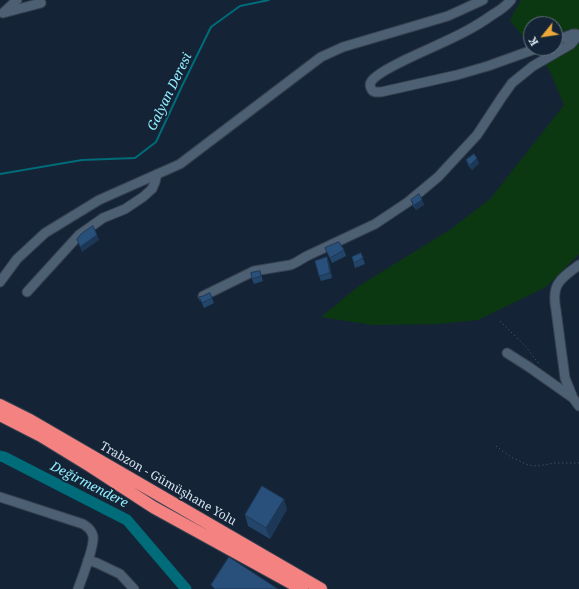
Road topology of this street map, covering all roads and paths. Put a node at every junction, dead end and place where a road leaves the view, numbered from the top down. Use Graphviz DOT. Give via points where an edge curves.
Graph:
graph roads {
  1 [pos="17,0"];
  2 [pos="483,0"];
  3 [pos="511,0"];
  4 [pos="41,3"];
  5 [pos="1,15"];
  6 [pos="563,38"];
  7 [pos="563,49"];
  8 [pos="523,53"];
  9 [pos="550,56"];
  10 [pos="157,174"];
  11 [pos="579,265"];
  12 [pos="0,282"];
  13 [pos="27,292"];
  14 [pos="203,296"];
  15 [pos="500,321"];
  16 [pos="507,353"];
  17 [pos="542,368"];
  18 [pos="576,402"];
  19 [pos="0,405"];
  20 [pos="0,415"];
  21 [pos="496,446"];
  22 [pos="579,463"];
  23 [pos="0,497"];
  24 [pos="88,560"];
  25 [pos="78,589"];
  26 [pos="134,589"];
  27 [pos="302,589"];
  28 [pos="321,589"];
  1 -- 5 [label="street"];
  2 -- 10 [label="street" via="448,16 343,47 321,57 180,164"];
  3 -- 8 [label="street" via="465,32 388,68 370,82 371,89 381,92 488,66"];
  4 -- 5 [label="street"];
  6 -- 7 [label="street" via="573,34 577,37"];
  9 -- 14 [label="street" via="512,83 477,135 438,177 408,202 375,224 296,263 254,271"];
  10 -- 12 [label="street" via="99,200 45,233 17,259"];
  10 -- 13 [label="street" via="152,189 125,209 103,218 79,235"];
  11 -- 18 [label="street" via="564,276 554,292 565,378"];
  15 -- 17 [label="path" via="526,347"];
  16 -- 18 [label="street"];
  19 -- 28 [label="highway, Trabzon - Gümüşhane Yolu"];
  20 -- 27 [label="highway, Trabzon - Gümüşhane Yolu" via="41,436 153,507"];
  21 -- 22 [label="path" via="528,465"];
  23 -- 24 [label="street" via="88,527 93,537"];
  24 -- 25 [label="street"];
  24 -- 26 [label="street" via="120,574"];
}
